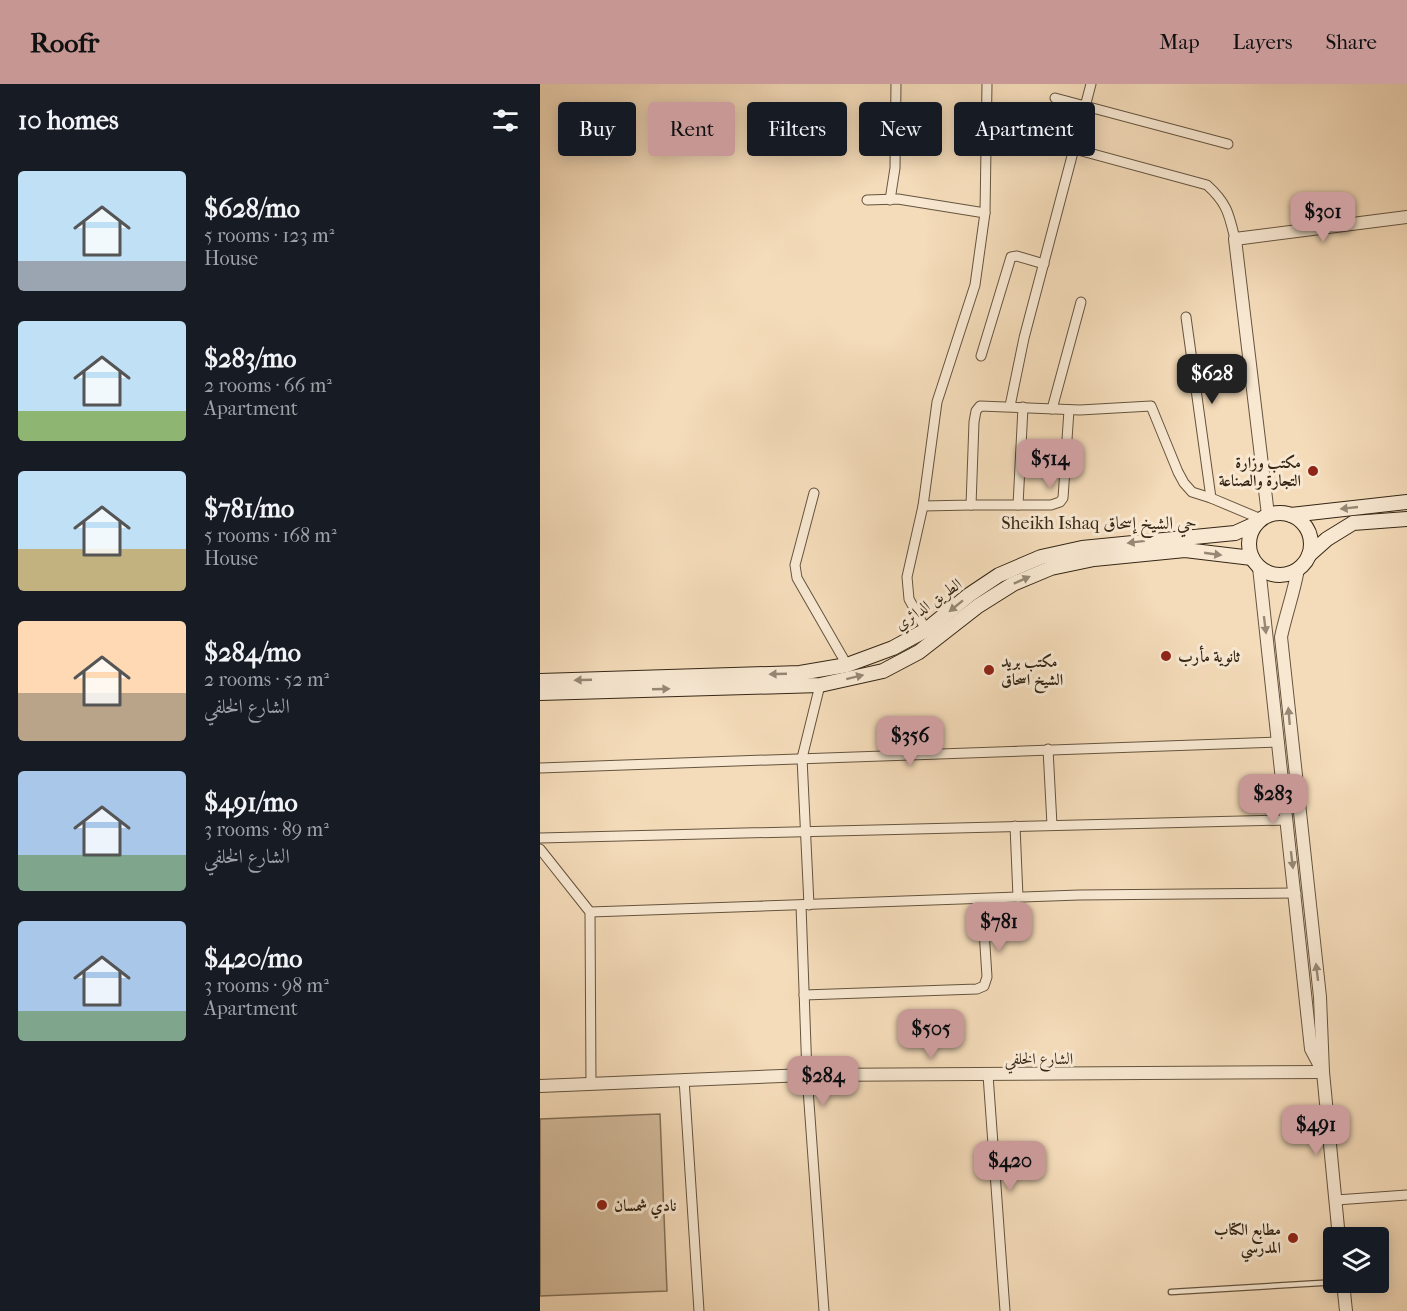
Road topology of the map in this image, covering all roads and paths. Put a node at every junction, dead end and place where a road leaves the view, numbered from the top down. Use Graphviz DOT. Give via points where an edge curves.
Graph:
graph roads {
  1 [pos="896,84"];
  2 [pos="987,84"];
  3 [pos="1091,84"];
  4 [pos="1055,98"];
  5 [pos="987,102"];
  6 [pos="1070,102"];
  7 [pos="1085,102"];
  8 [pos="1095,109"];
  9 [pos="1228,144"];
  10 [pos="1095,155"];
  11 [pos="986,156"];
  12 [pos="1070,156"];
  13 [pos="867,200"];
  14 [pos="890,200"];
  15 [pos="985,213"];
  16 [pos="1407,217"];
  17 [pos="1235,239"];
  18 [pos="1044,264"];
  19 [pos="1081,302"];
  20 [pos="1186,316"];
  21 [pos="981,356"];
  22 [pos="1010,406"];
  23 [pos="1023,407"];
  24 [pos="1052,409"];
  25 [pos="1069,410"];
  26 [pos="814,493"];
  27 [pos="1211,498"];
  28 [pos="1407,502"];
  29 [pos="971,505"];
  30 [pos="923,506"];
  31 [pos="1018,506"];
  32 [pos="1291,515"];
  33 [pos="1262,519"];
  34 [pos="1407,519"];
  35 [pos="1309,555"];
  36 [pos="1256,562"];
  37 [pos="1298,569"];
  38 [pos="926,630"];
  39 [pos="847,665"];
  40 [pos="540,681"];
  41 [pos="820,686"];
  42 [pos="540,693"];
  43 [pos="1285,741"];
  44 [pos="1048,749"];
  45 [pos="802,758"];
  46 [pos="540,768"];
  47 [pos="1287,820"];
  48 [pos="1052,825"];
  49 [pos="1015,826"];
  50 [pos="806,831"];
  51 [pos="540,838"];
  52 [pos="540,849"];
  53 [pos="1301,892"];
  54 [pos="1018,897"];
  55 [pos="982,899"];
  56 [pos="805,905"];
  57 [pos="590,912"];
  58 [pos="804,995"];
  59 [pos="1320,997"];
  60 [pos="1306,1000"];
  61 [pos="1323,1072"];
  62 [pos="807,1075"];
  63 [pos="988,1075"];
  64 [pos="684,1079"];
  65 [pos="591,1084"];
  66 [pos="540,1086"];
  67 [pos="1407,1195"];
  68 [pos="1336,1200"];
  69 [pos="1338,1227"];
  70 [pos="1323,1283"];
  71 [pos="1171,1292"];
  72 [pos="1345,1293"];
  73 [pos="699,1311"];
  74 [pos="824,1311"];
  75 [pos="1005,1311"];
  76 [pos="1347,1311"];
  1 -- 14 [label="street" via="895,168"];
  2 -- 5 [label="street"];
  3 -- 7 [label="street"];
  4 -- 6 [label="street"];
  8 -- 9 [label="street"];
  10 -- 17 [label="street" via="1207,185 1229,211"];
  11 -- 15 [label="street"];
  12 -- 18 [label="street"];
  13 -- 14 [label="street"];
  14 -- 15 [label="street"];
  15 -- 30 [label="street" via="975,285 937,402"];
  16 -- 17 [label="street"];
  17 -- 33 [label="street"];
  18 -- 21 [label="street" via="1011,257"];
  18 -- 22 [label="street"];
  19 -- 24 [label="street"];
  20 -- 27 [label="street"];
  22 -- 23 [label="street"];
  22 -- 29 [label="street" via="986,405 976,411"];
  23 -- 24 [label="street"];
  23 -- 31 [label="street"];
  24 -- 25 [label="street"];
  25 -- 27 [label="street" via="1151,406 1184,483 1192,492"];
  25 -- 31 [label="street" via="1063,498 1051,506"];
  26 -- 39 [label="street" via="795,565 797,578"];
  27 -- 33 [label="street"];
  28 -- 32 [label="main road, one-way"];
  29 -- 30 [label="street"];
  29 -- 31 [label="street"];
  30 -- 38 [label="street" via="907,577 909,599"];
  32 -- 33 [label="main road"];
  32 -- 35 [label="main road" via="1308,531"];
  33 -- 36 [label="main road" via="1249,537"];
  33 -- 38 [label="main road, الطريق الدائري, one-way" via="1235,533 1082,548 1041,557 999,575"];
  34 -- 35 [label="main road" via="1353,523"];
  35 -- 37 [label="main road"];
  36 -- 37 [label="main road" via="1266,571 1282,575"];
  41 -- 36 [label="main road, الطريق الدائري, one-way" via="883,670 919,652 978,606 1013,584 1051,568 1094,559 1185,550"];
  36 -- 43 [label="street, one-way"];
  43 -- 37 [label="street, one-way" via="1281,637"];
  38 -- 39 [label="main road, الطريق الدائري" via="893,648"];
  39 -- 40 [label="main road, الطريق الدائري, one-way" via="800,673"];
  42 -- 41 [label="main road, الطريق الدائري, one-way"];
  41 -- 45 [label="street"];
  43 -- 44 [label="street"];
  43 -- 47 [label="street"];
  43 -- 53 [label="street"];
  44 -- 45 [label="street"];
  44 -- 48 [label="street"];
  45 -- 46 [label="street"];
  45 -- 50 [label="street"];
  47 -- 48 [label="street"];
  47 -- 53 [label="street, one-way"];
  48 -- 49 [label="street"];
  49 -- 50 [label="street"];
  49 -- 54 [label="street"];
  50 -- 51 [label="street"];
  50 -- 56 [label="street"];
  52 -- 57 [label="street"];
  53 -- 54 [label="street"];
  59 -- 53 [label="street, one-way"];
  53 -- 60 [label="street"];
  54 -- 55 [label="street"];
  55 -- 56 [label="street"];
  55 -- 58 [label="street" via="987,977 984,986"];
  56 -- 57 [label="street"];
  56 -- 58 [label="street"];
  57 -- 65 [label="street"];
  58 -- 62 [label="street"];
  59 -- 60 [label="street"];
  59 -- 61 [label="street"];
  60 -- 61 [label="street" via="1311,1049"];
  61 -- 63 [label="street, الشارع الخلفي"];
  61 -- 68 [label="street"];
  62 -- 63 [label="street, الشارع الخلفي"];
  62 -- 64 [label="street, الشارع الخلفي"];
  62 -- 74 [label="street"];
  63 -- 75 [label="street"];
  64 -- 65 [label="street, الشارع الخلفي"];
  64 -- 73 [label="street"];
  65 -- 66 [label="street, الشارع الخلفي"];
  67 -- 68 [label="street"];
  68 -- 69 [label="street"];
  70 -- 71 [label="lane"];
  72 -- 76 [label="street"];
}
